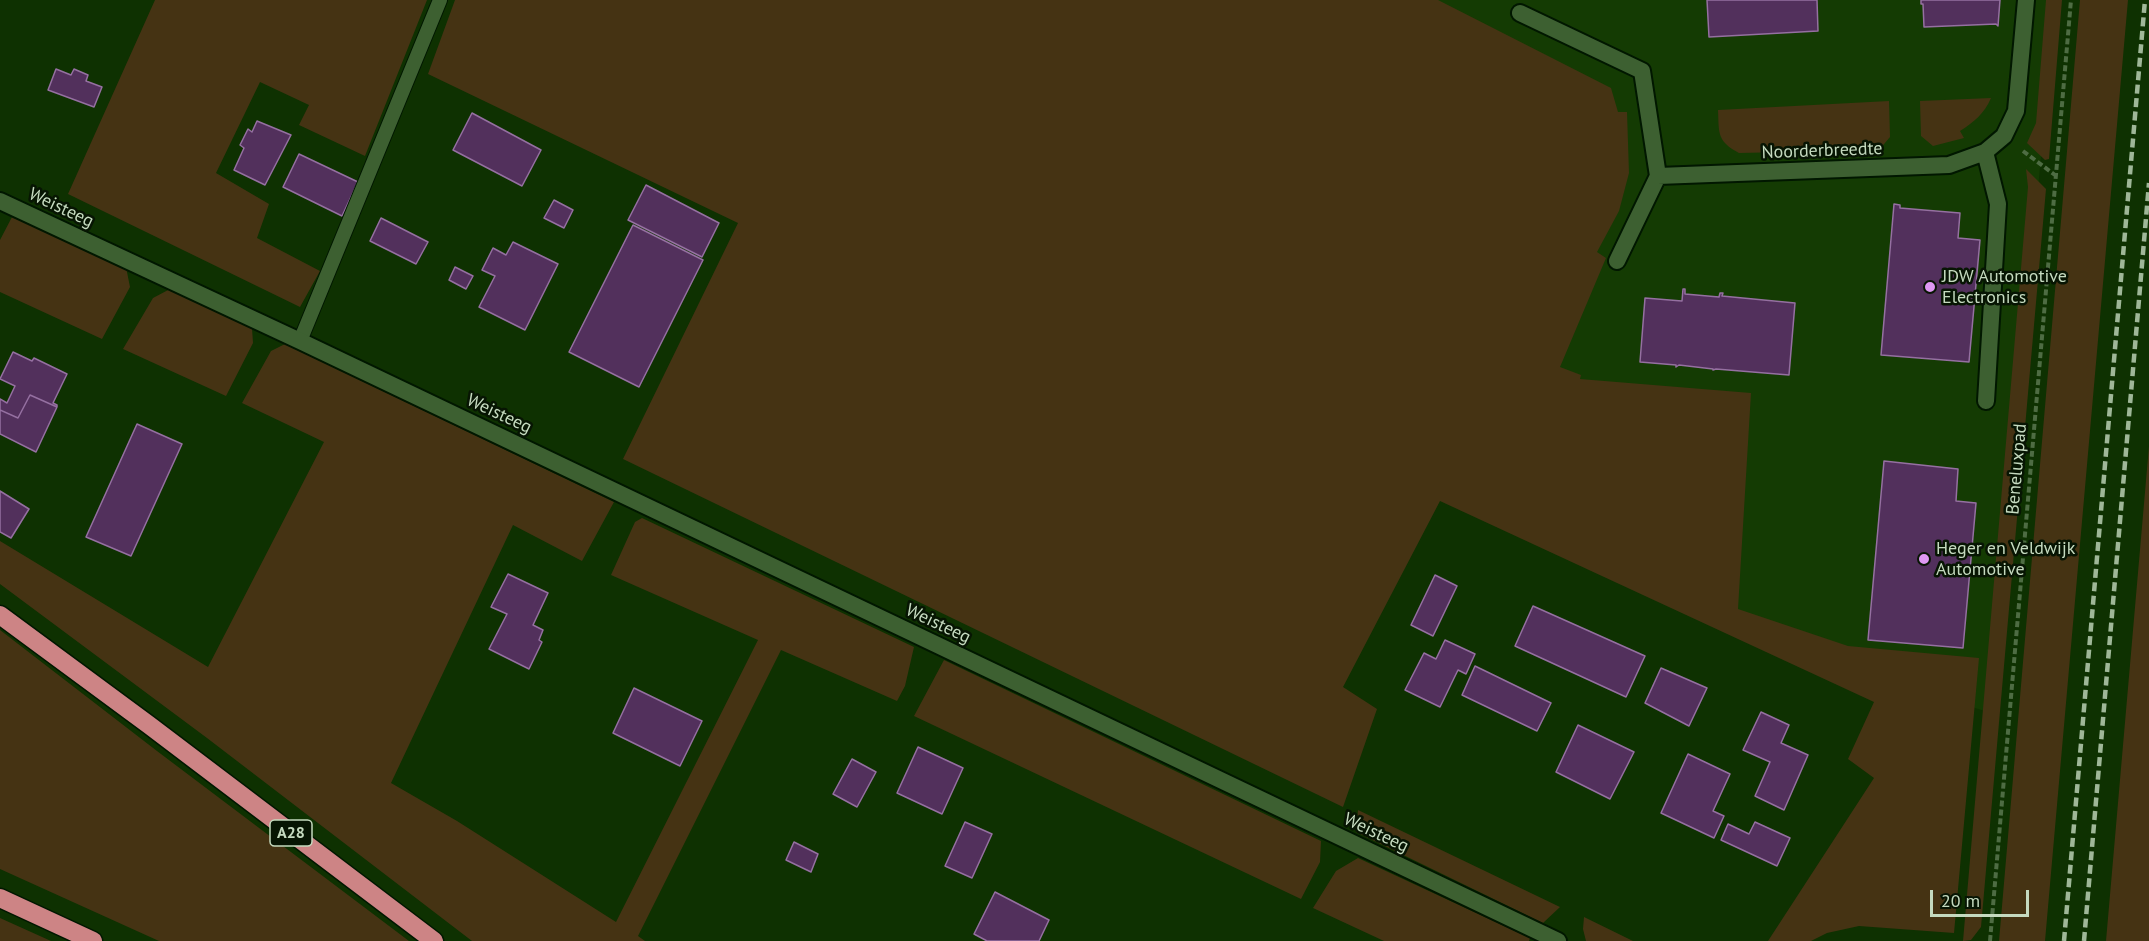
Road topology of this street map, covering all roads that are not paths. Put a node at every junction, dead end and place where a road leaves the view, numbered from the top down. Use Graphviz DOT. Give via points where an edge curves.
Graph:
graph roads {
  1 [pos="440,0"];
  2 [pos="2026,0"];
  3 [pos="1520,13"];
  4 [pos="1985,152"];
  5 [pos="1658,176"];
  6 [pos="0,201"];
  7 [pos="1617,261"];
  8 [pos="300,341"];
  9 [pos="1986,401"];
  10 [pos="0,615"];
  11 [pos="0,898"];
  12 [pos="93,941"];
  13 [pos="434,941"];
  14 [pos="1558,941"];
  1 -- 8 [label="lane"];
  2 -- 4 [label="street, Noorderbreedte" via="2016,111 2004,136"];
  3 -- 5 [label="street" via="1642,70"];
  4 -- 5 [label="street, Noorderbreedte" via="1949,165"];
  4 -- 9 [label="street" via="1998,204"];
  5 -- 7 [label="street"];
  6 -- 8 [label="street, Weisteeg"];
  8 -- 14 [label="street, Weisteeg"];
  10 -- 13 [label="highway, A28"];
  11 -- 12 [label="highway"];
}
